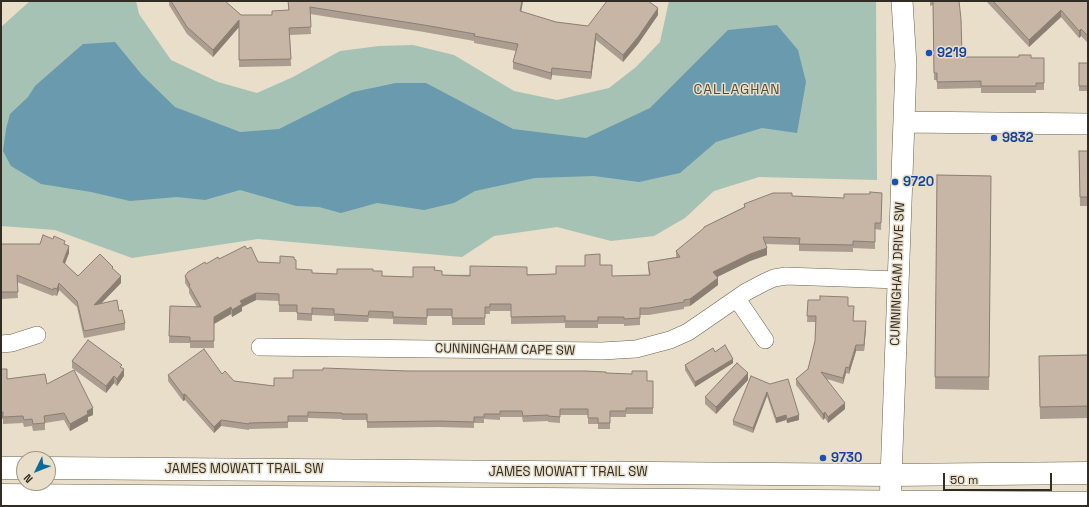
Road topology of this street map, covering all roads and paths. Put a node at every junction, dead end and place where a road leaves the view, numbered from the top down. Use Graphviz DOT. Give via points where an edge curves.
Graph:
graph roads {
  1 [pos="902,1"];
  2 [pos="904,122"];
  3 [pos="1088,124"];
  4 [pos="898,280"];
  5 [pos="738,299"];
  6 [pos="37,336"];
  7 [pos="765,340"];
  8 [pos="1,344"];
  9 [pos="260,347"];
  10 [pos="1,468"];
  11 [pos="16,468"];
  12 [pos="56,468"];
  13 [pos="1088,473"];
  14 [pos="891,475"];
  15 [pos="1,495"];
  16 [pos="1088,503"];
  17 [pos="890,504"];
  1 -- 2 [label="street, CUNNINGHAM DRIVE SW" via="906,65"];
  2 -- 3 [label="street"];
  2 -- 4 [label="street, CUNNINGHAM DRIVE SW"];
  4 -- 5 [label="street, CUNNINGHAM CAPE SW" via="786,276 765,282"];
  4 -- 14 [label="street, CUNNINGHAM DRIVE SW"];
  5 -- 7 [label="street"];
  5 -- 9 [label="street, CUNNINGHAM CAPE SW" via="702,324 676,337 653,345 621,350"];
  6 -- 8 [label="street"];
  10 -- 11 [label="main road"];
  12 -- 14 [label="main road, JAMES MOWATT TRAIL SW"];
  13 -- 14 [label="main road, JAMES MOWATT TRAIL SW"];
  14 -- 17 [label="street, CUNNINGHAM DRIVE SW"];
  15 -- 17 [label="main road, JAMES MOWATT TRAIL SW"];
  16 -- 17 [label="main road, JAMES MOWATT TRAIL SW"];
}
